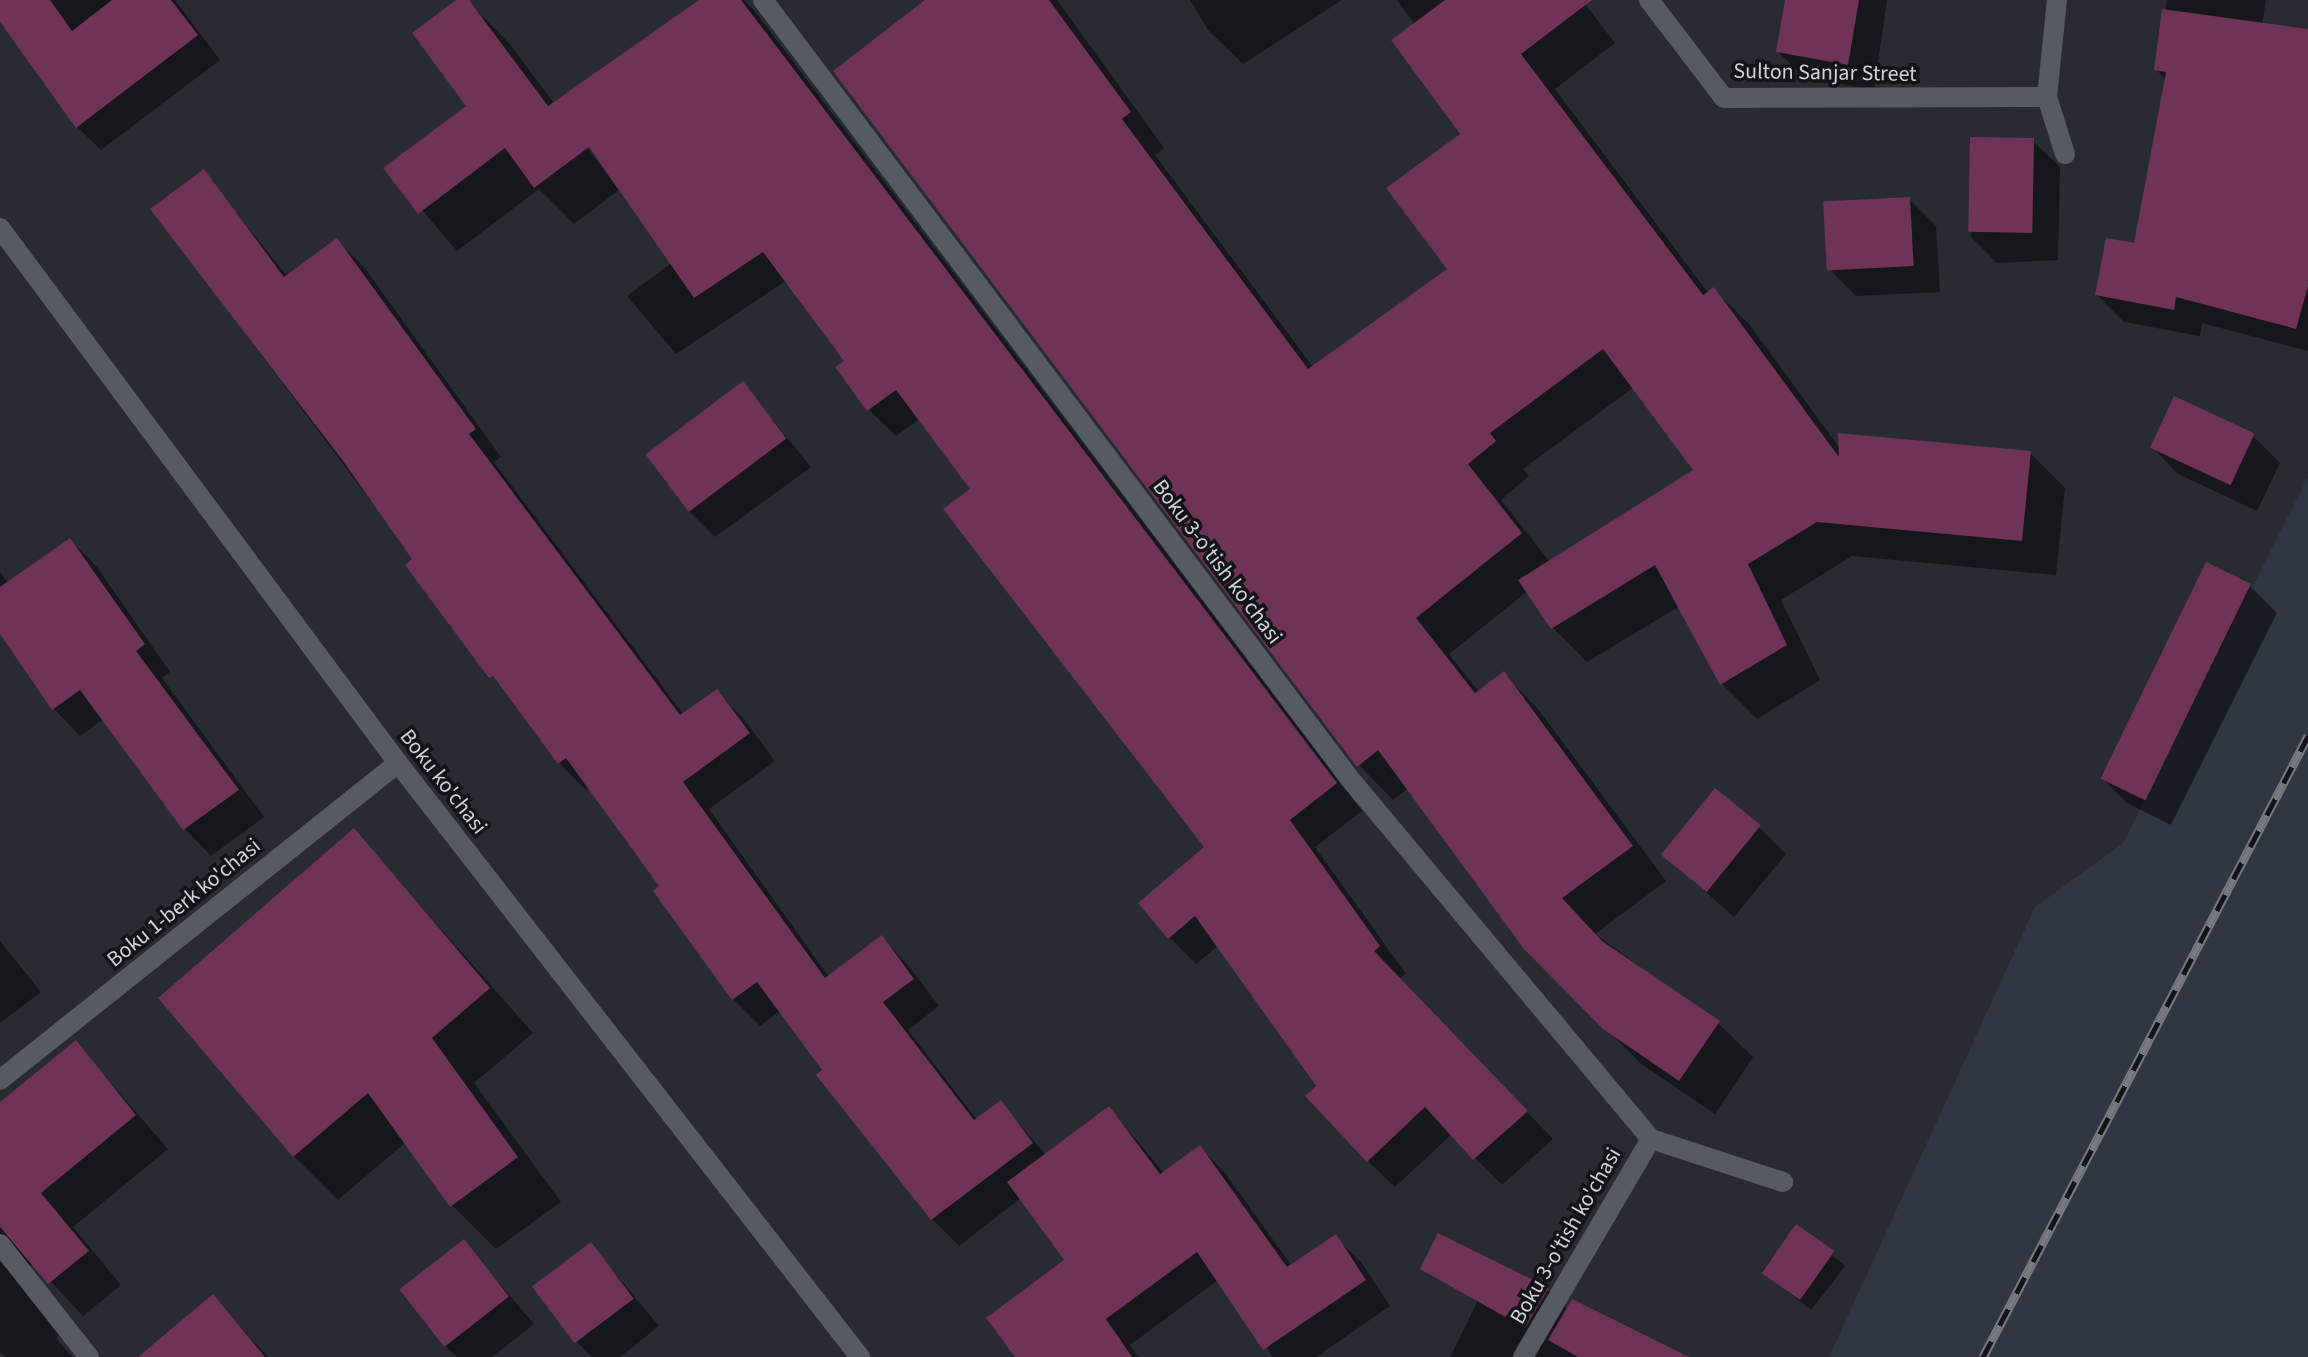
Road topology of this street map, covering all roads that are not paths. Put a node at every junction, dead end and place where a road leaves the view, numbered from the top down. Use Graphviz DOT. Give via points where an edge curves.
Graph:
graph roads {
  1 [pos="763,0"];
  2 [pos="1649,0"];
  3 [pos="2057,0"];
  4 [pos="2047,97"];
  5 [pos="2065,154"];
  6 [pos="0,228"];
  7 [pos="398,763"];
  8 [pos="0,1080"];
  9 [pos="1651,1139"];
  10 [pos="1783,1182"];
  11 [pos="0,1244"];
  12 [pos="89,1357"];
  13 [pos="860,1357"];
  14 [pos="1523,1357"];
  1 -- 9 [label="street, Boku 3-o'tish ko'chasi" via="1350,779"];
  2 -- 4 [label="street, Sulton Sanjar Street" via="1724,98"];
  3 -- 4 [label="street"];
  4 -- 5 [label="street"];
  6 -- 7 [label="street, Boku ko'chasi"];
  7 -- 8 [label="street, Boku 1-berk ko'chasi"];
  7 -- 13 [label="street, Boku ko'chasi"];
  9 -- 10 [label="street, Boku 3-o'tish ko'chasi"];
  9 -- 14 [label="street, Boku 3-o'tish ko'chasi"];
  11 -- 12 [label="street"];
}
